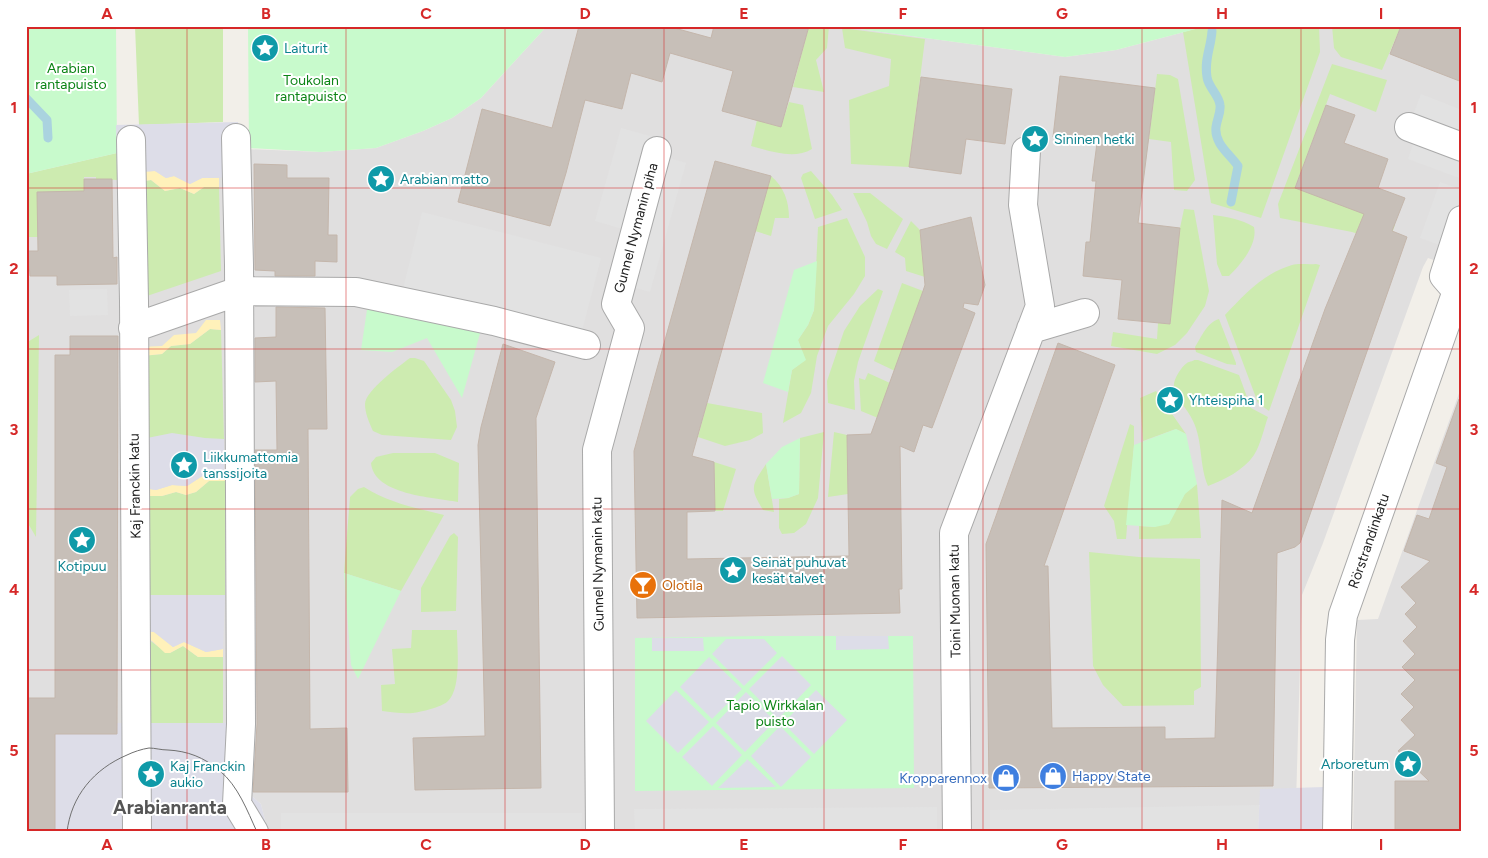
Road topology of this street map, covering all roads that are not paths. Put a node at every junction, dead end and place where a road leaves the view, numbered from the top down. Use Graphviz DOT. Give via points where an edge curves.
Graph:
graph roads {
  1 [pos="1409,127"];
  2 [pos="236,138"];
  3 [pos="131,140"];
  4 [pos="1462,147"];
  5 [pos="657,151"];
  6 [pos="1026,151"];
  7 [pos="1462,220"];
  8 [pos="239,291"];
  9 [pos="616,304"];
  10 [pos="1085,313"];
  11 [pos="133,328"];
  12 [pos="1031,329"];
  13 [pos="586,345"];
  14 [pos="137,832"];
  15 [pos="254,832"];
  16 [pos="600,832"];
  17 [pos="957,832"];
  18 [pos="1337,832"];
  1 -- 4 [label="street"];
  2 -- 8 [label="street"];
  3 -- 11 [label="street, Kaj Franckin katu"];
  5 -- 9 [label="street, Gunnel Nymanin piha"];
  6 -- 12 [label="street, Toini Muonan katu" via="1023,205 1040,306"];
  7 -- 18 [label="street, Rörstrandinkatu" via="1444,276 1456,291 1343,615"];
  8 -- 11 [label="street"];
  8 -- 13 [label="street" via="356,292 494,321"];
  8 -- 15 [label="street" via="241,724 237,804"];
  9 -- 16 [label="street, Gunnel Nymanin katu" via="630,328 596,450"];
  10 -- 12 [label="street"];
  11 -- 14 [label="street, Kaj Franckin katu"];
  12 -- 17 [label="street, Toini Muonan katu" via="954,533"];
}
